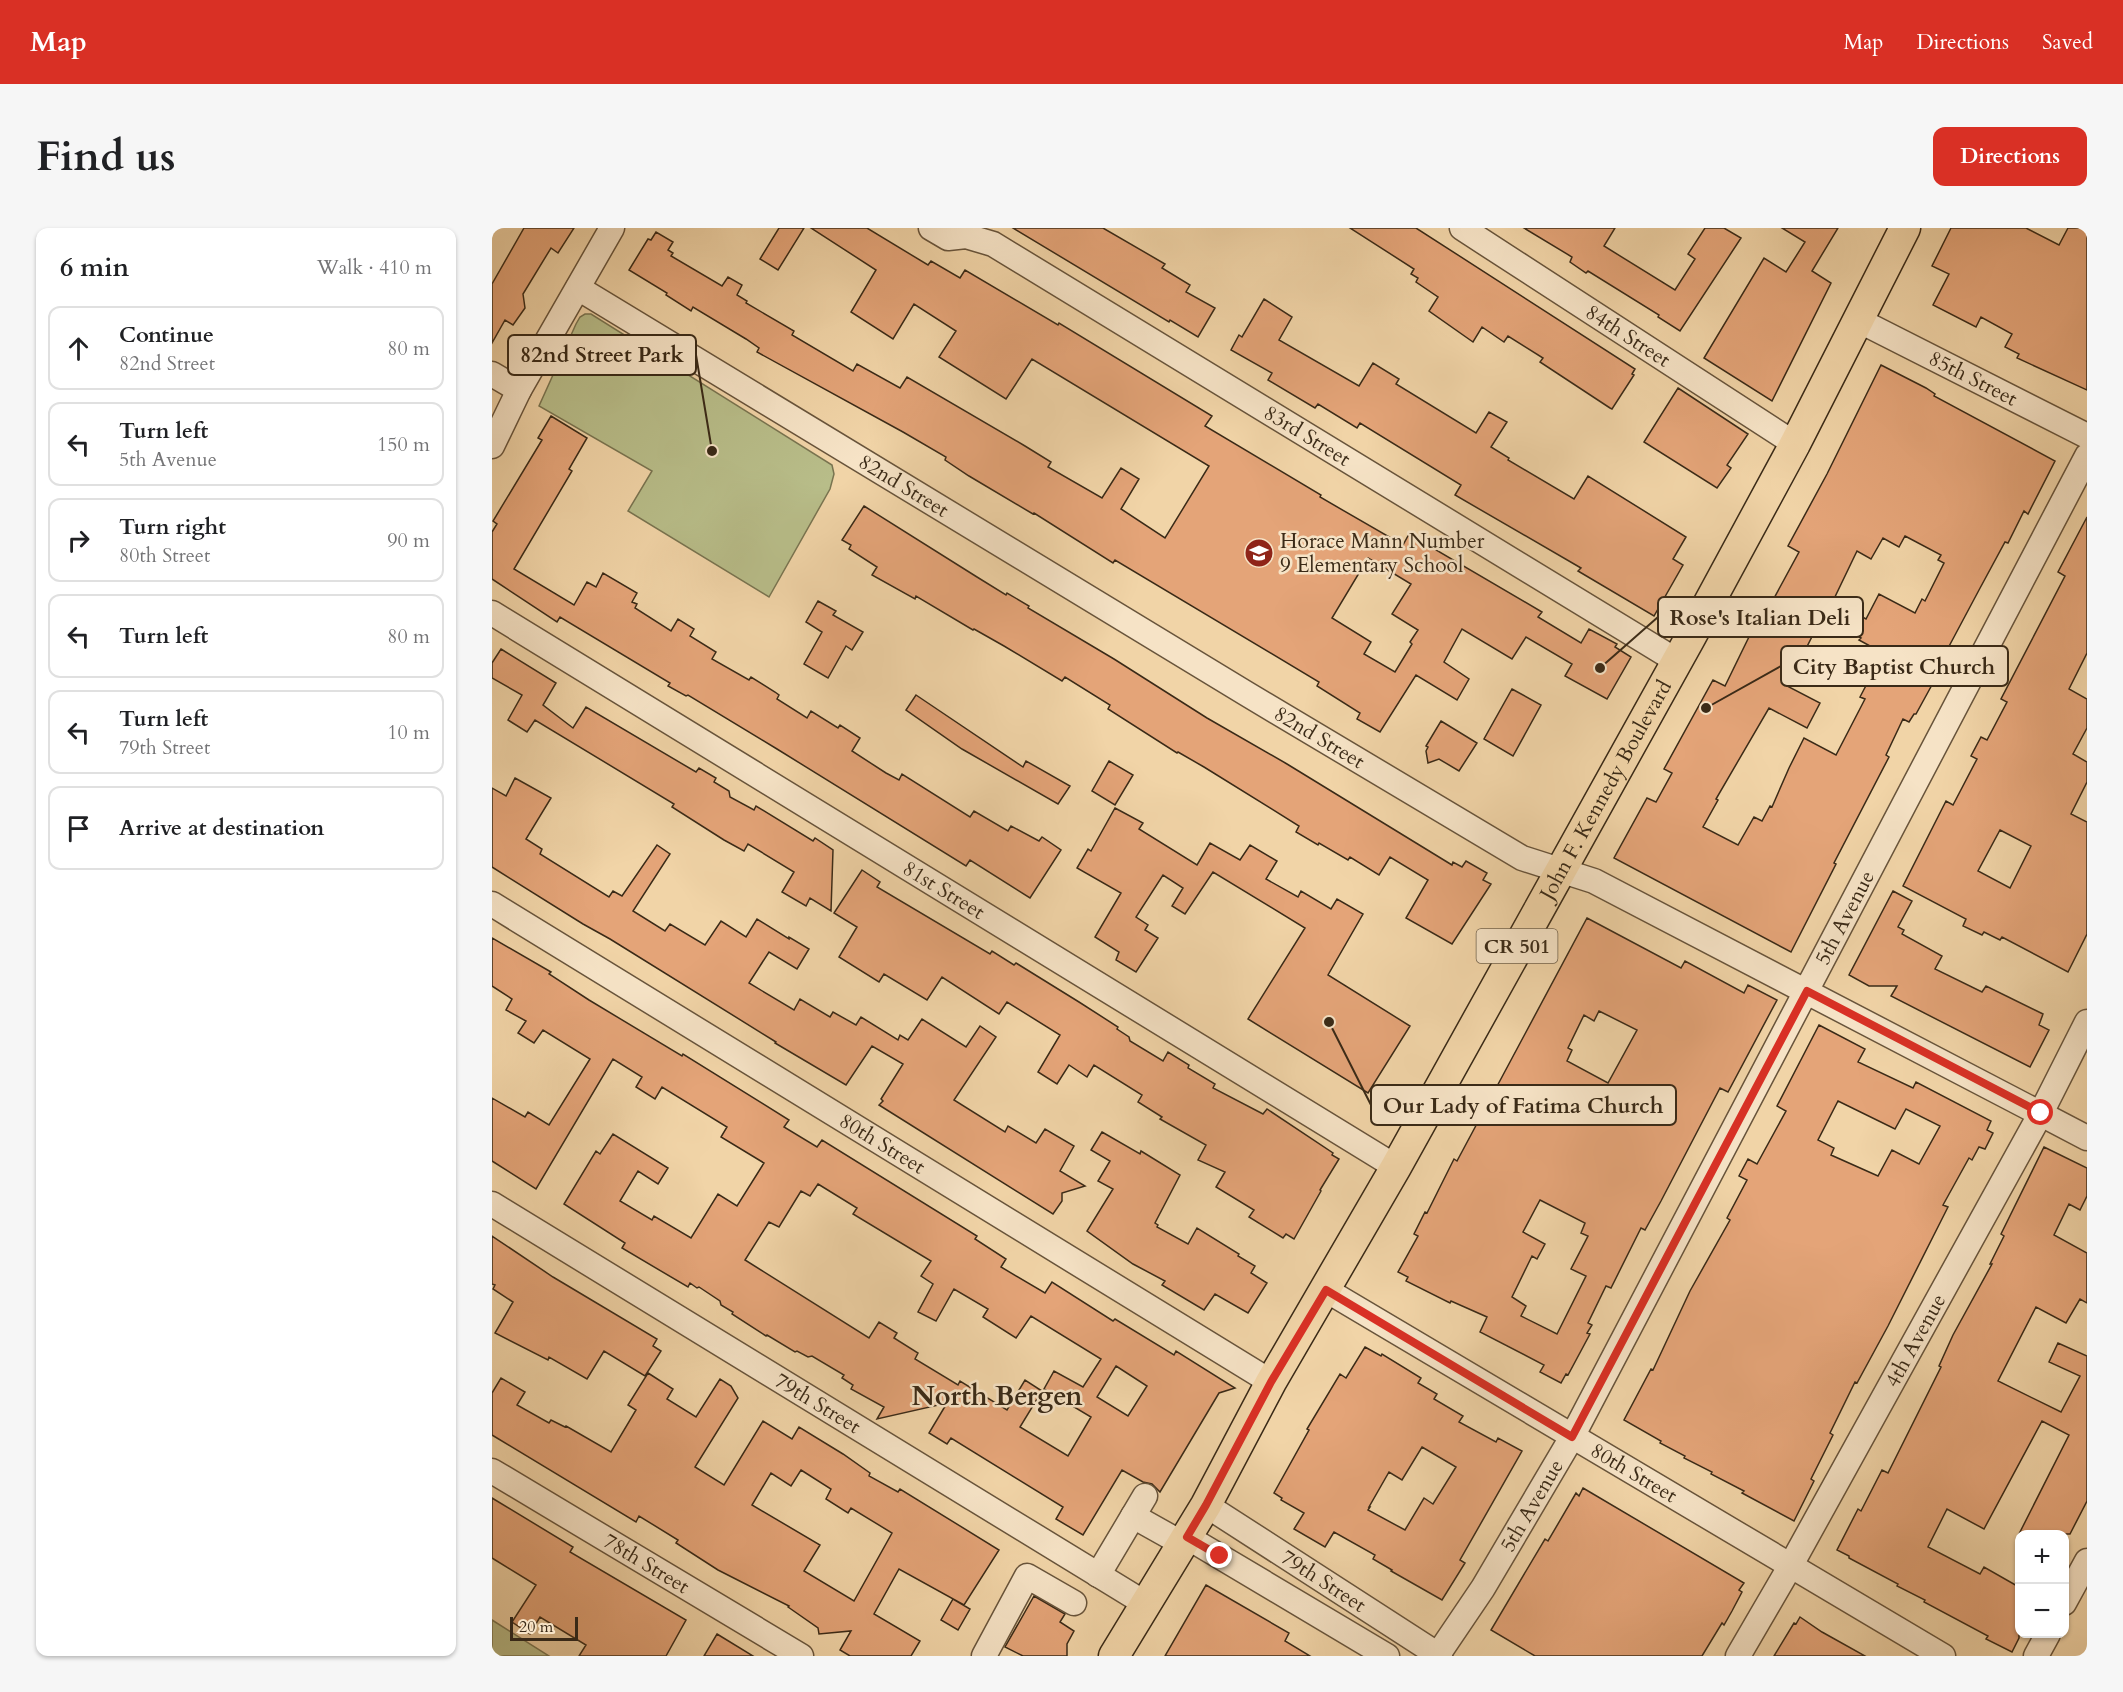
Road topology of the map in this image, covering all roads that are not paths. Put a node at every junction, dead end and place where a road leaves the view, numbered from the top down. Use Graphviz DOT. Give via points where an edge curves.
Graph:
graph roads {
  1 [pos="612,228"];
  2 [pos="931,228"];
  3 [pos="1462,228"];
  4 [pos="1905,228"];
  5 [pos="968,232"];
  6 [pos="578,288"];
  7 [pos="1858,320"];
  8 [pos="492,374"];
  9 [pos="519,390"];
  10 [pos="2087,436"];
  11 [pos="1794,444"];
  12 [pos="492,446"];
  13 [pos="2087,456"];
  14 [pos="492,613"];
  15 [pos="1677,661"];
  16 [pos="1560,870"];
  17 [pos="492,904"];
  18 [pos="1807,991"];
  19 [pos="2087,1022"];
  20 [pos="2041,1113"];
  21 [pos="2087,1138"];
  22 [pos="1396,1167"];
  23 [pos="492,1204"];
  24 [pos="1326,1290"];
  25 [pos="1271,1382"];
  26 [pos="1572,1437"];
  27 [pos="492,1471"];
  28 [pos="1206,1505"];
  29 [pos="1185,1540"];
  30 [pos="2087,1561"];
  31 [pos="1791,1565"];
  32 [pos="1098,1575"];
  33 [pos="2069,1594"];
  34 [pos="1074,1604"];
  35 [pos="1146,1604"];
  36 [pos="2046,1638"];
  37 [pos="990,1654"];
  38 [pos="801,1656"];
  39 [pos="1114,1656"];
  40 [pos="1387,1656"];
  41 [pos="1438,1656"];
  42 [pos="1738,1656"];
  43 [pos="1943,1656"];
  44 [pos="2036,1656"];
  1 -- 6 [label="street"];
  2 -- 5 [label="street, 83rd Street" via="948,238"];
  3 -- 11 [label="street, 84th Street"];
  4 -- 7 [label="main road, John F. Kennedy Boulevard / CR 501"];
  5 -- 15 [label="street, 83rd Street"];
  6 -- 9 [label="street"];
  6 -- 16 [label="street, 82nd Street" via="1522,858"];
  7 -- 10 [label="street, 85th Street"];
  7 -- 11 [label="main road, John F. Kennedy Boulevard / CR 501"];
  8 -- 9 [label="street"];
  9 -- 12 [label="street"];
  11 -- 15 [label="main road, John F. Kennedy Boulevard / CR 501"];
  13 -- 18 [label="street, 5th Avenue"];
  14 -- 22 [label="street, 81st Street"];
  15 -- 16 [label="main road, John F. Kennedy Boulevard / CR 501"];
  16 -- 18 [label="street, 82nd Street" via="1594,881"];
  16 -- 22 [label="main road, John F. Kennedy Boulevard / CR 501"];
  17 -- 25 [label="street, 80th Street"];
  18 -- 20 [label="street, 82nd Street"];
  18 -- 26 [label="street, 5th Avenue"];
  19 -- 20 [label="street, 4th Avenue"];
  20 -- 21 [label="street, 82nd Street"];
  20 -- 31 [label="street, 4th Avenue"];
  22 -- 24 [label="main road, John F. Kennedy Boulevard / CR 501"];
  23 -- 32 [label="street, 79th Street"];
  24 -- 25 [label="main road, John F. Kennedy Boulevard / CR 501"];
  24 -- 26 [label="street, 80th Street"];
  25 -- 28 [label="main road, John F. Kennedy Boulevard / CR 501"];
  26 -- 31 [label="street, 80th Street"];
  26 -- 41 [label="street, 5th Avenue"];
  27 -- 38 [label="street, 78th Street"];
  28 -- 29 [label="main road, John F. Kennedy Boulevard / CR 501"];
  28 -- 41 [label="street, 79th Street"];
  29 -- 32 [label="street, 79th Street" via="1139,1506"];
  29 -- 35 [label="main road, John F. Kennedy Boulevard / CR 501"];
  29 -- 40 [label="street, 79th Street"];
  30 -- 33 [label="street"];
  31 -- 42 [label="street, 4th Avenue"];
  31 -- 43 [label="street, 80th Street"];
  32 -- 35 [label="street, 79th Street"];
  34 -- 37 [label="street" via="1027,1576"];
  35 -- 39 [label="main road, John F. Kennedy Boulevard / CR 501"];
  36 -- 44 [label="street"];
}
